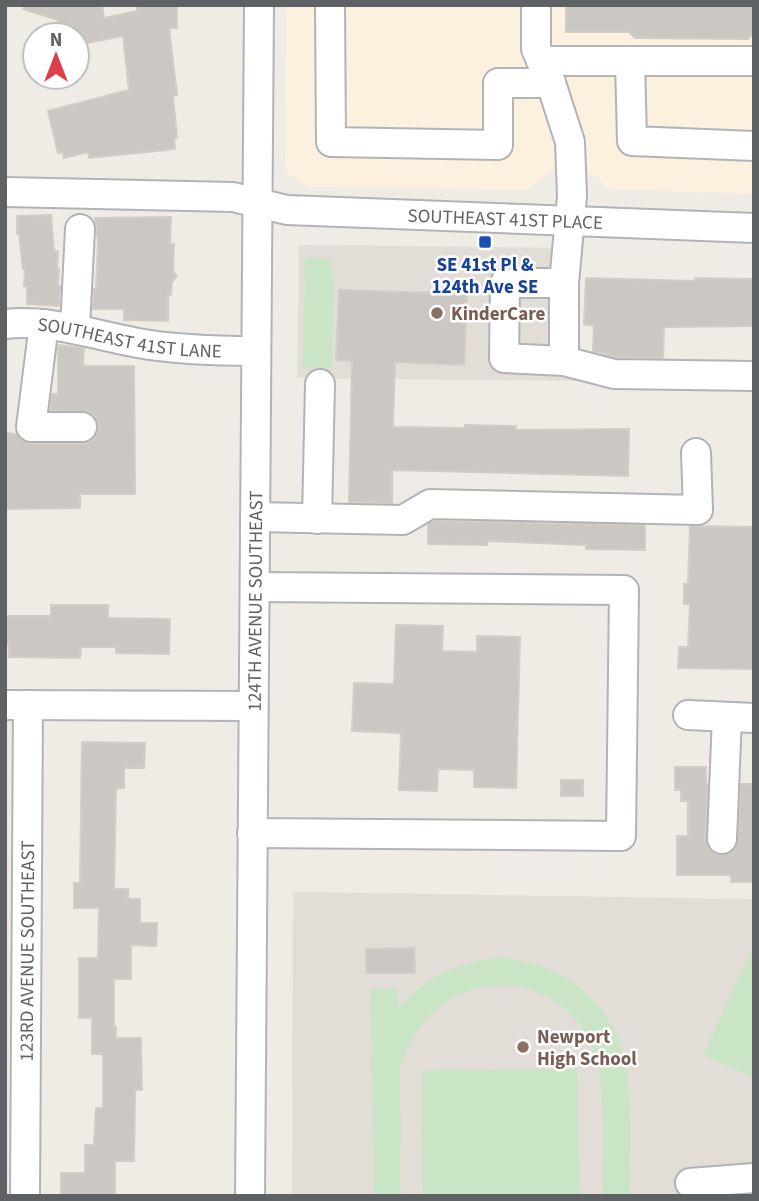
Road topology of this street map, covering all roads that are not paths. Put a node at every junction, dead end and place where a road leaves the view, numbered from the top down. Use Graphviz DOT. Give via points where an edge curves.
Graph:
graph roads {
  1 [pos="259,5"];
  2 [pos="330,5"];
  3 [pos="536,5"];
  4 [pos="630,61"];
  5 [pos="754,61"];
  6 [pos="546,72"];
  7 [pos="754,146"];
  8 [pos="5,192"];
  9 [pos="259,203"];
  10 [pos="568,222"];
  11 [pos="754,228"];
  12 [pos="80,229"];
  13 [pos="564,283"];
  14 [pos="5,324"];
  15 [pos="44,324"];
  16 [pos="75,328"];
  17 [pos="256,351"];
  18 [pos="564,361"];
  19 [pos="754,376"];
  20 [pos="320,384"];
  21 [pos="82,427"];
  22 [pos="696,453"];
  23 [pos="255,517"];
  24 [pos="317,519"];
  25 [pos="255,587"];
  26 [pos="16,705"];
  27 [pos="253,706"];
  28 [pos="688,715"];
  29 [pos="740,717"];
  30 [pos="252,833"];
  31 [pos="722,839"];
  32 [pos="754,1178"];
  33 [pos="690,1183"];
  34 [pos="25,1196"];
  35 [pos="250,1196"];
  1 -- 9 [label="street, 124TH AVENUE SOUTHEAST"];
  2 -- 6 [label="street" via="331,142 498,145 498,83"];
  3 -- 6 [label="street" via="536,49"];
  4 -- 5 [label="street"];
  4 -- 6 [label="street"];
  4 -- 7 [label="street" via="632,141"];
  6 -- 10 [label="street" via="570,142"];
  8 -- 9 [label="street, SOUTHEAST 41ST PLACE" via="233,197"];
  9 -- 10 [label="street, SOUTHEAST 41ST PLACE" via="287,210"];
  9 -- 17 [label="street, 124TH AVENUE SOUTHEAST"];
  10 -- 11 [label="street, SOUTHEAST 41ST PLACE"];
  10 -- 13 [label="street"];
  12 -- 16 [label="street"];
  13 -- 18 [label="street"];
  13 -- 18 [label="street" via="505,283 503,358"];
  14 -- 15 [label="street, SOUTHEAST 41ST LANE"];
  15 -- 16 [label="street, SOUTHEAST 41ST LANE"];
  15 -- 21 [label="street" via="31,427"];
  16 -- 17 [label="street, SOUTHEAST 41ST LANE" via="138,343"];
  17 -- 23 [label="street, 124TH AVENUE SOUTHEAST"];
  18 -- 19 [label="street" via="614,374"];
  20 -- 24 [label="street"];
  22 -- 24 [label="street" via="698,510 430,504 403,520"];
  23 -- 24 [label="street"];
  23 -- 25 [label="street, 124TH AVENUE SOUTHEAST"];
  25 -- 27 [label="street, 124TH AVENUE SOUTHEAST"];
  25 -- 30 [label="street" via="624,590 621,836"];
  26 -- 27 [label="street"];
  26 -- 34 [label="street, 123RD AVENUE SOUTHEAST"];
  27 -- 30 [label="street, 124TH AVENUE SOUTHEAST"];
  28 -- 29 [label="street"];
  29 -- 31 [label="street"];
  30 -- 35 [label="street, 124TH AVENUE SOUTHEAST"];
  32 -- 33 [label="street"];
}
